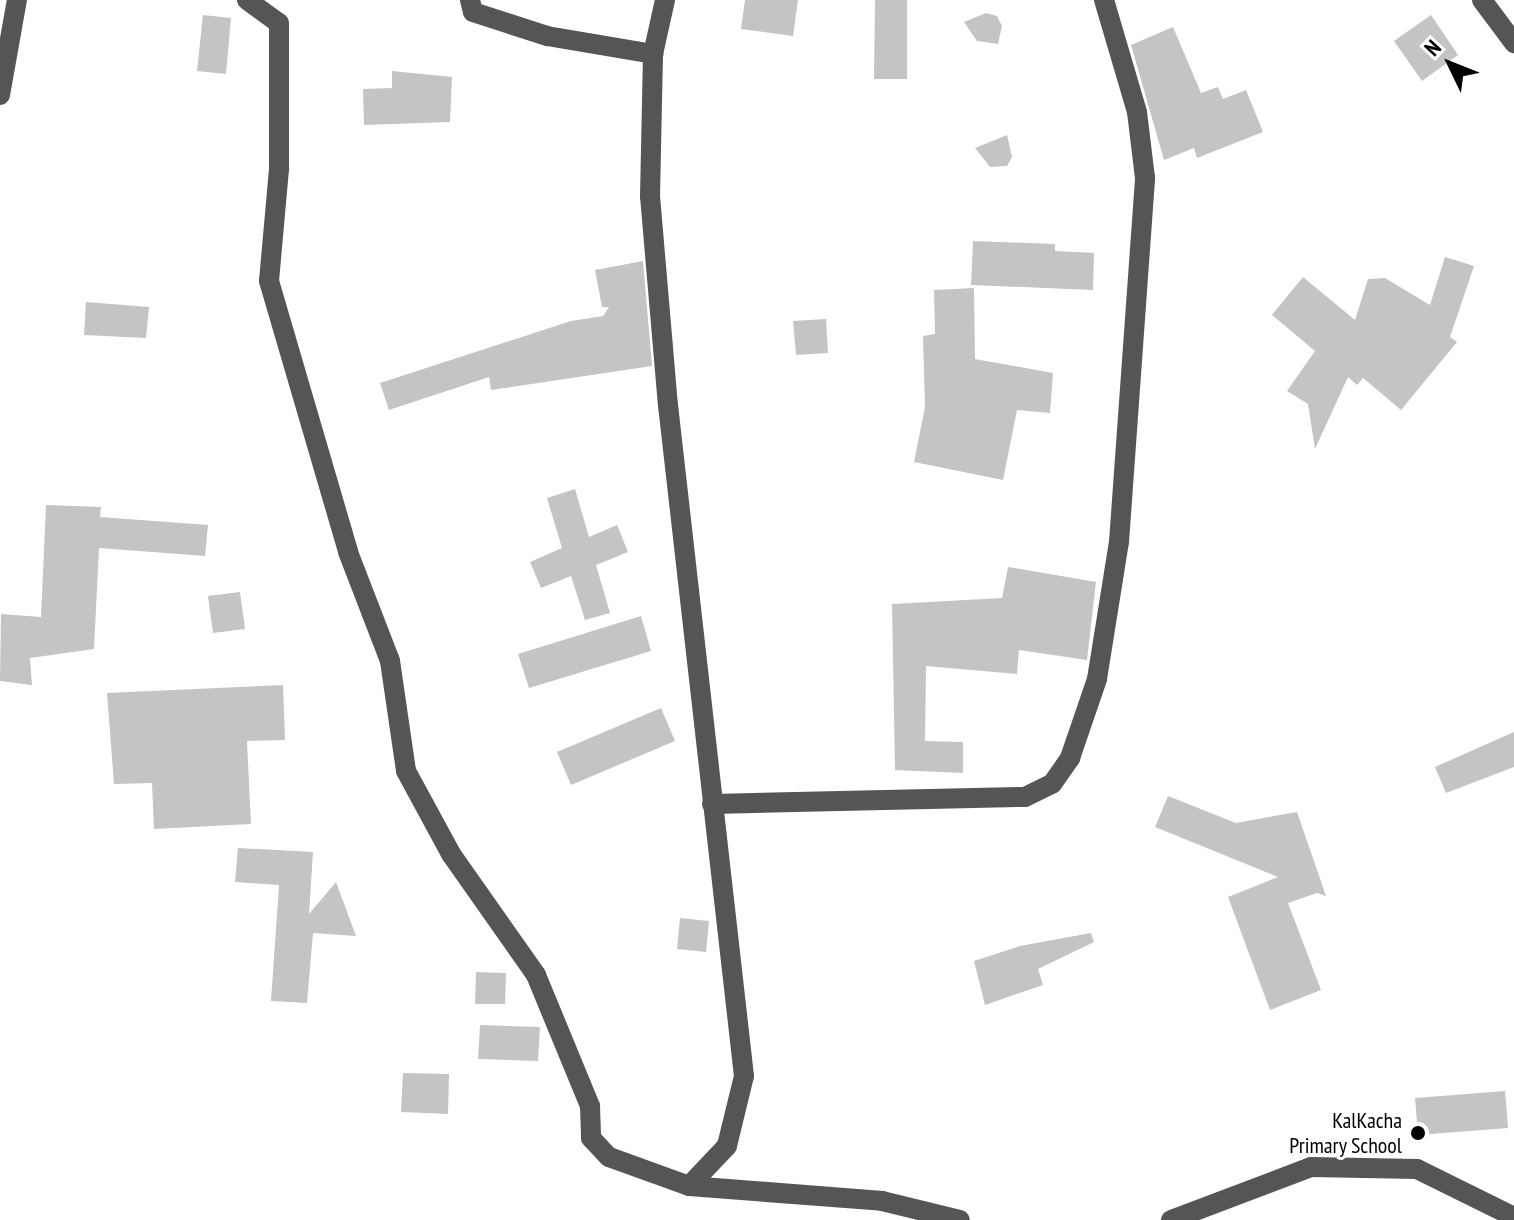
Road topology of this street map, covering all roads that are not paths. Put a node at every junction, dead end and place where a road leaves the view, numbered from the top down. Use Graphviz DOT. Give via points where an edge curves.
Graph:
graph roads {
  1 [pos="17,0"];
  2 [pos="247,0"];
  3 [pos="470,0"];
  4 [pos="665,0"];
  5 [pos="1104,0"];
  6 [pos="1482,0"];
  7 [pos="1514,43"];
  8 [pos="653,54"];
  9 [pos="0,95"];
  10 [pos="712,804"];
  11 [pos="689,1186"];
  12 [pos="1514,1217"];
  13 [pos="960,1220"];
  14 [pos="1171,1220"];
  1 -- 9 [label="street"];
  2 -- 11 [label="street" via="279,23 279,169 269,281 338,522 390,661 406,771 451,854 536,975 590,1106 591,1138 609,1157"];
  3 -- 8 [label="street" via="473,12 547,36"];
  4 -- 8 [label="street"];
  5 -- 10 [label="street" via="1137,112 1145,178 1119,542 1097,679 1070,758 1052,784 1025,797"];
  6 -- 7 [label="street"];
  8 -- 10 [label="street" via="650,196"];
  10 -- 11 [label="street" via="744,1076 727,1146"];
  11 -- 13 [label="street" via="882,1201"];
  12 -- 14 [label="street" via="1417,1169 1311,1167"];
}
